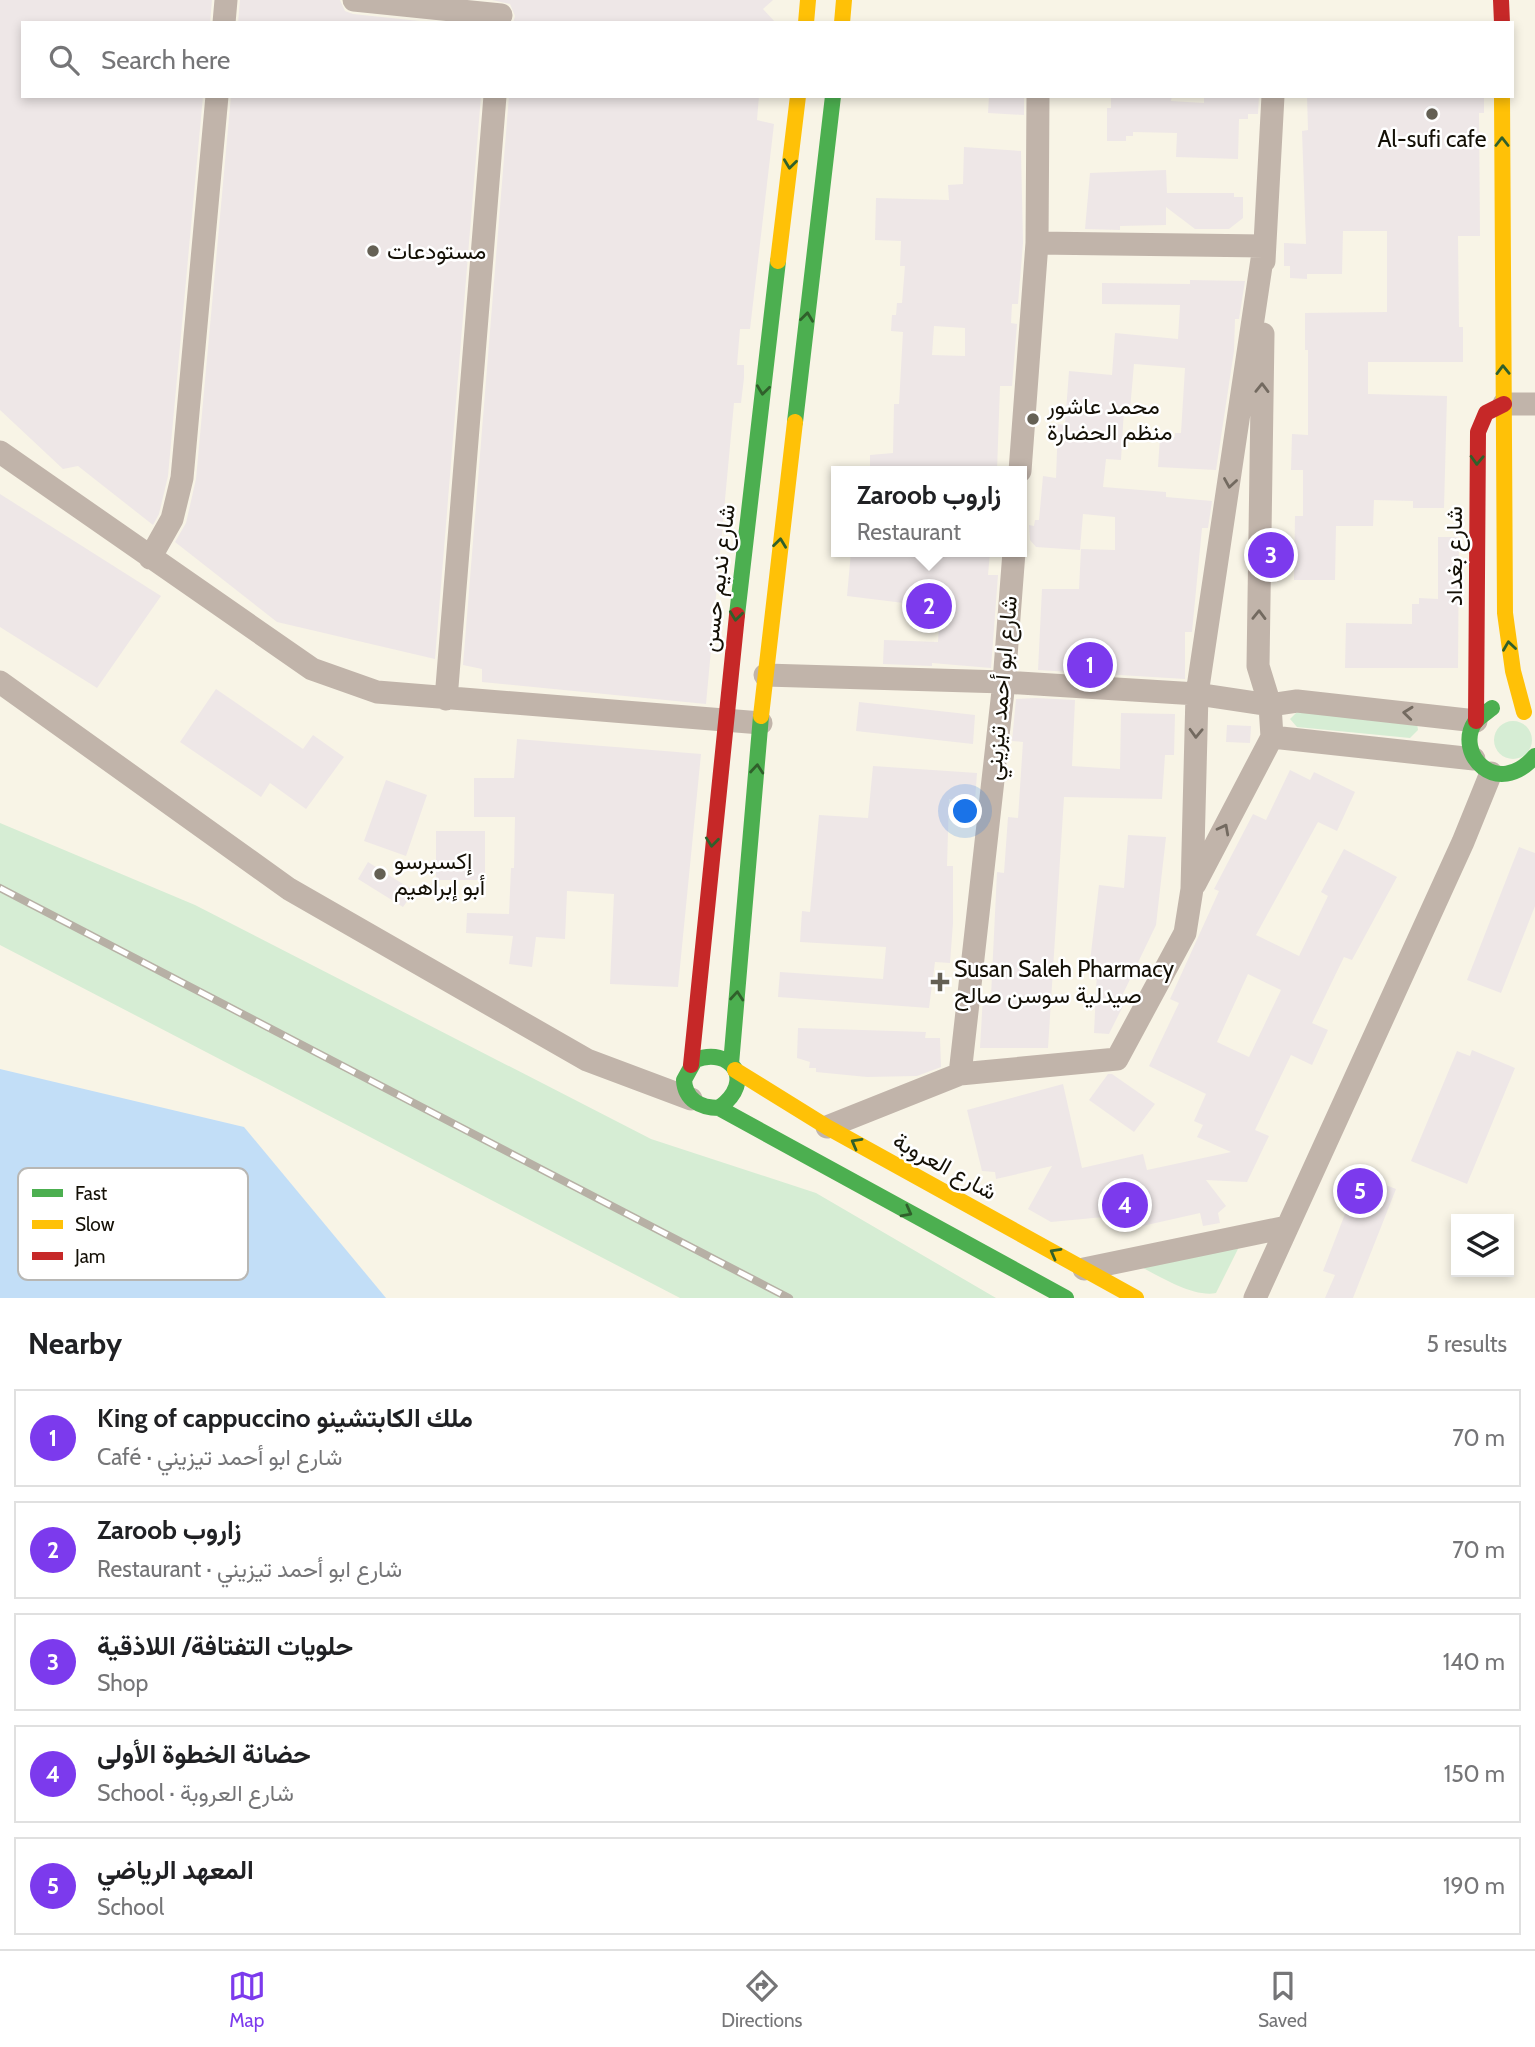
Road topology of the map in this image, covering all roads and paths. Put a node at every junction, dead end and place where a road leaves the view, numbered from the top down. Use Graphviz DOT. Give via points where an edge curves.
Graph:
graph roads {
  1 [pos="226,0"];
  2 [pos="354,0"];
  3 [pos="808,0"];
  4 [pos="844,0"];
  5 [pos="1501,0"];
  6 [pos="502,12"];
  7 [pos="224,21"];
  8 [pos="806,21"];
  9 [pos="842,21"];
  10 [pos="1502,21"];
  11 [pos="217,98"];
  12 [pos="495,98"];
  13 [pos="798,98"];
  14 [pos="833,98"];
  15 [pos="1038,98"];
  16 [pos="1273,98"];
  17 [pos="1502,98"];
  18 [pos="1037,243"];
  19 [pos="1264,246"];
  20 [pos="1504,404"];
  21 [pos="1535,404"];
  22 [pos="0,452"];
  23 [pos="1020,466"];
  24 [pos="1014,557"];
  25 [pos="150,558"];
  26 [pos="765,675"];
  27 [pos="0,682"];
  28 [pos="1004,682"];
  29 [pos="1197,694"];
  30 [pos="446,699"];
  31 [pos="1270,705"];
  32 [pos="1524,712"];
  33 [pos="724,721"];
  34 [pos="1476,721"];
  35 [pos="761,723"];
  36 [pos="1535,725"];
  37 [pos="1272,737"];
  38 [pos="1483,766"];
  39 [pos="1532,766"];
  40 [pos="1192,889"];
  41 [pos="691,1065"];
  42 [pos="733,1067"];
  43 [pos="960,1074"];
  44 [pos="644,1082"];
  45 [pos="691,1098"];
  46 [pos="719,1108"];
  47 [pos="827,1127"];
  48 [pos="1287,1227"];
  49 [pos="1084,1269"];
  50 [pos="1066,1298"];
  51 [pos="1136,1298"];
  52 [pos="1255,1298"];
  1 -- 7 [label="street"];
  2 -- 6 [label="street"];
  3 -- 8 [label="main road"];
  4 -- 9 [label="main road"];
  5 -- 10 [label="main road"];
  11 -- 25 [label="street" via="182,478 172,519"];
  12 -- 30 [label="street"];
  13 -- 33 [label="main road, شارع نديم حسن, one-way"];
  26 -- 14 [label="main road, one-way"];
  15 -- 18 [label="street"];
  16 -- 19 [label="street"];
  20 -- 17 [label="main road, one-way"];
  18 -- 19 [label="street"];
  18 -- 23 [label="street"];
  19 -- 29 [label="street, one-way"];
  31 -- 19 [label="street, one-way" via="1258,666"];
  20 -- 21 [label="street"];
  32 -- 20 [label="main road, one-way" via="1505,612"];
  20 -- 34 [label="main road, شارع بغداد, one-way" via="1486,413 1478,432"];
  22 -- 25 [label="street"];
  24 -- 28 [label="street, شارع ابو أحمد تيزيني"];
  25 -- 30 [label="street" via="312,669 377,692"];
  26 -- 28 [label="street"];
  26 -- 35 [label="main road"];
  27 -- 44 [label="street" via="289,889 587,1060"];
  28 -- 29 [label="street"];
  28 -- 43 [label="street, شارع ابو أحمد تيزيني"];
  29 -- 31 [label="street"];
  29 -- 40 [label="street, one-way"];
  30 -- 33 [label="street"];
  34 -- 31 [label="street, one-way" via="1297,701"];
  31 -- 37 [label="street"];
  32 -- 34 [label="main road" via="1493,708"];
  32 -- 36 [label="main road"];
  33 -- 35 [label="street"];
  33 -- 41 [label="main road, شارع نديم حسن, one-way"];
  34 -- 38 [label="main road, شارع بغداد" via="1469,739"];
  42 -- 35 [label="main road, one-way"];
  37 -- 38 [label="street"];
  40 -- 37 [label="street, one-way"];
  38 -- 39 [label="main road" via="1508,775"];
  38 -- 48 [label="street" via="1463,842"];
  40 -- 43 [label="street" via="1185,933 1117,1059"];
  41 -- 42 [label="main road, شارع العروبة" via="715,1055"];
  41 -- 44 [label="street"];
  41 -- 45 [label="main road" via="685,1080"];
  42 -- 46 [label="main road" via="738,1089 734,1098"];
  42 -- 47 [label="main road, شارع العروبة"];
  43 -- 47 [label="street"];
  44 -- 45 [label="street"];
  45 -- 46 [label="main road" via="701,1107"];
  46 -- 50 [label="main road, one-way"];
  49 -- 47 [label="main road, شارع العروبة, one-way"];
  48 -- 49 [label="street"];
  48 -- 52 [label="street"];
  49 -- 51 [label="main road, شارع العروبة"];
}
